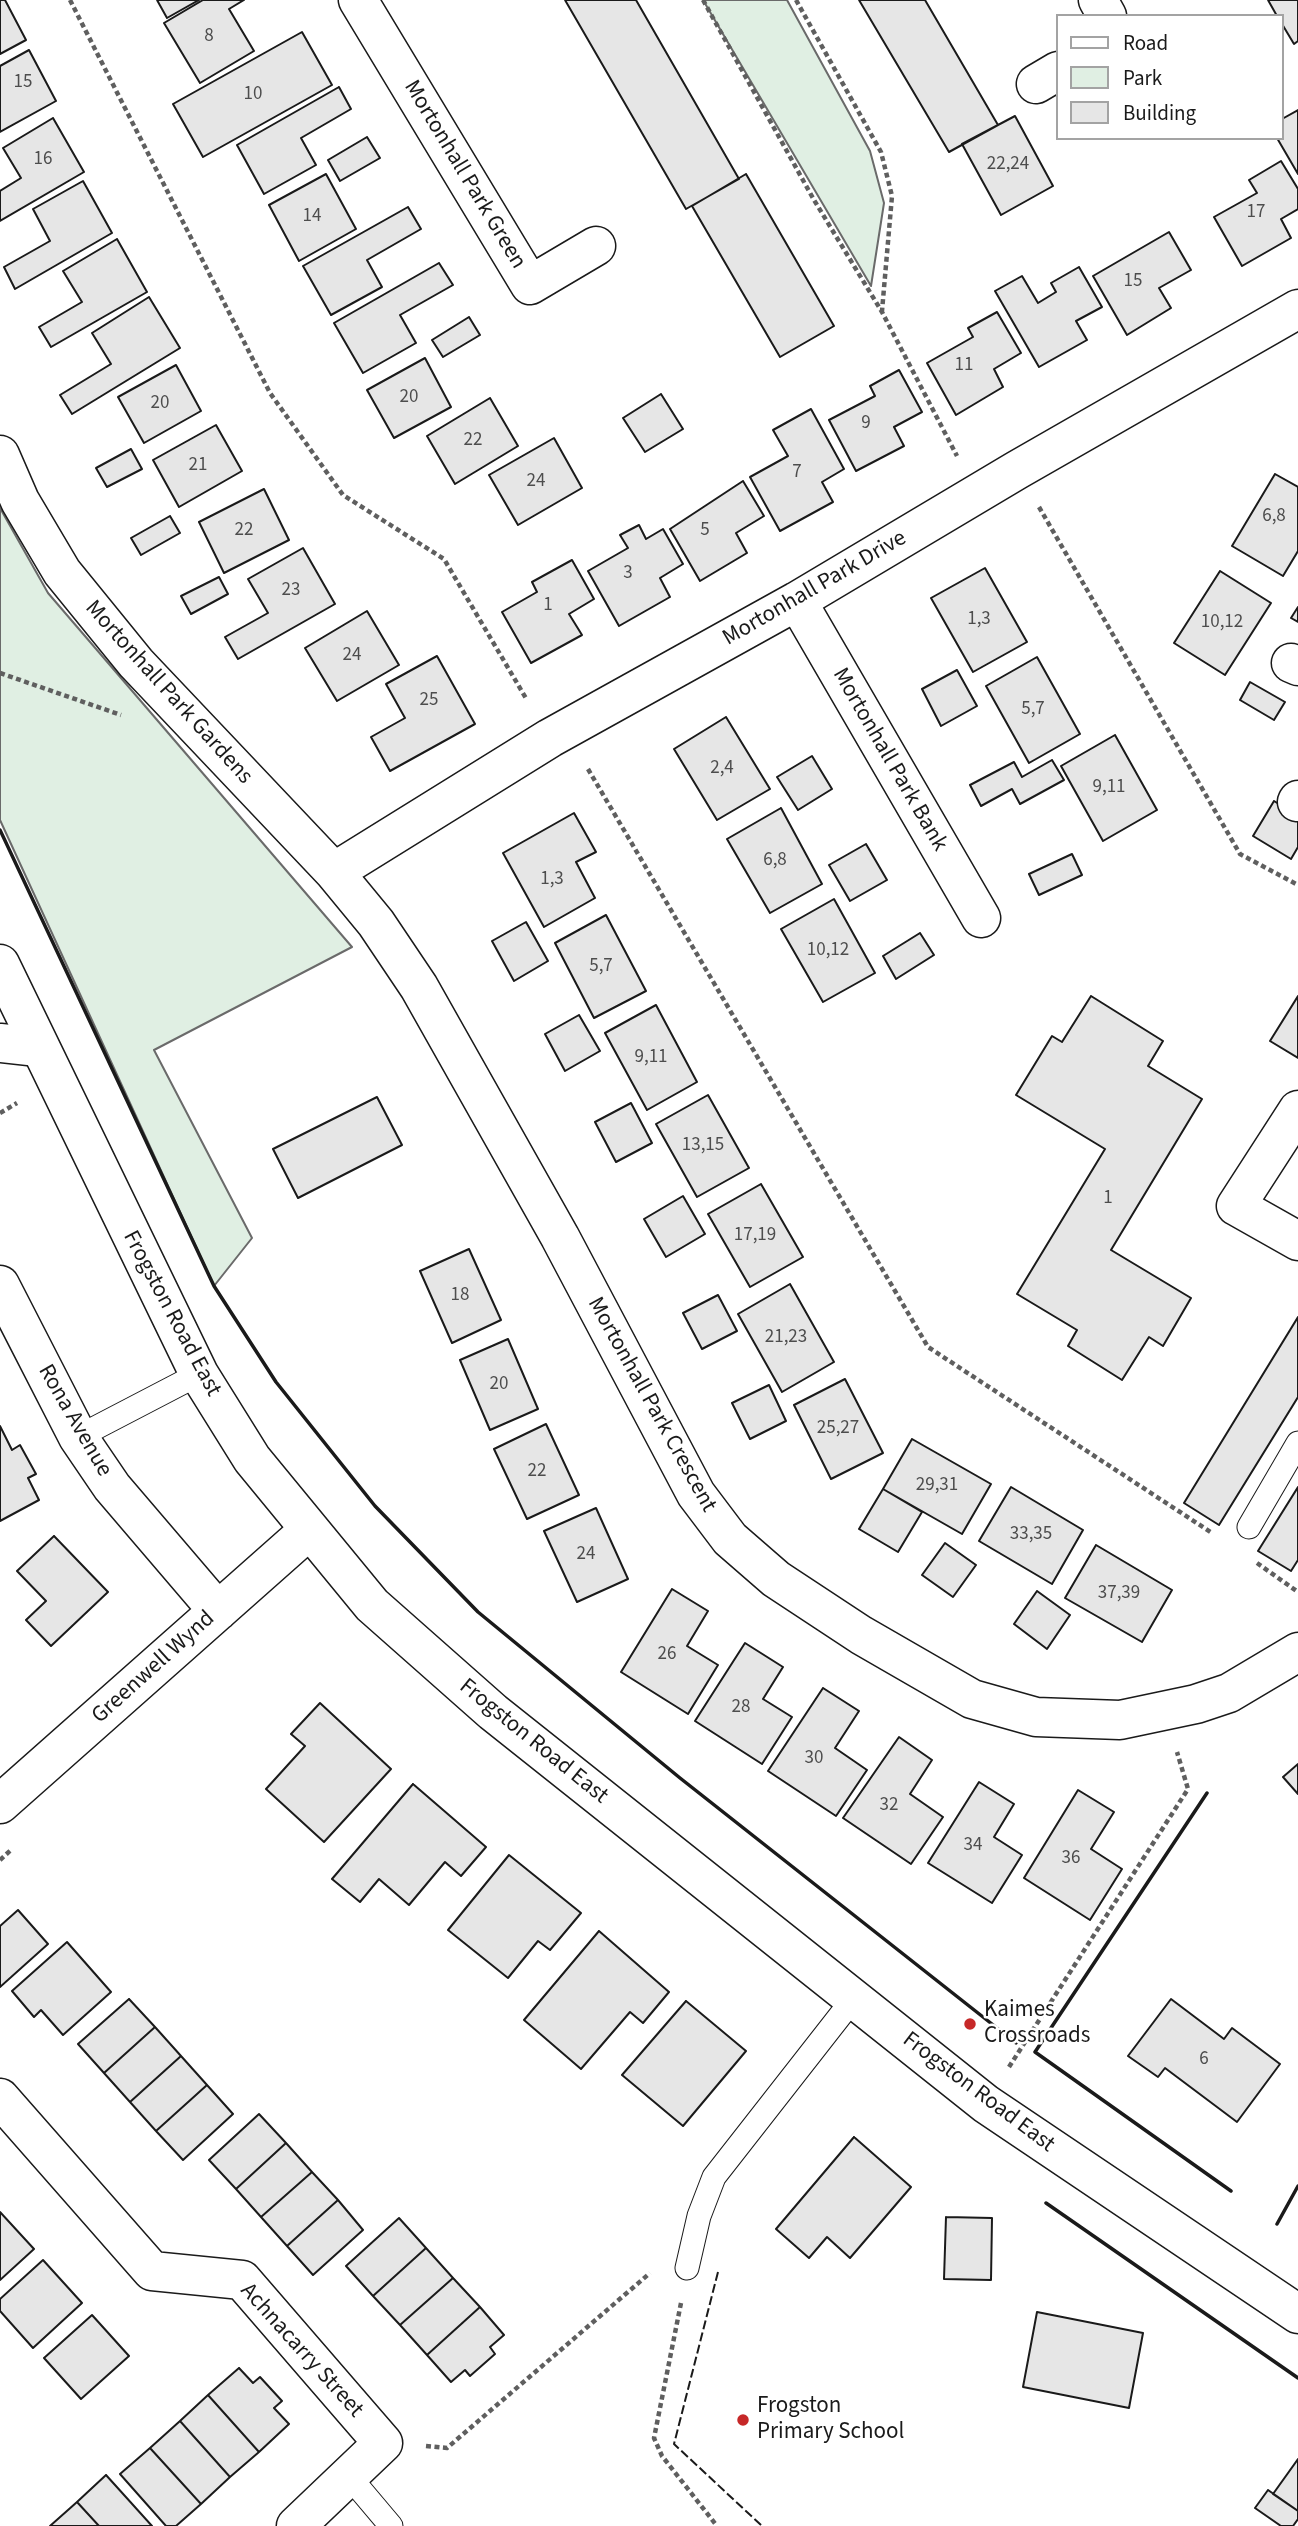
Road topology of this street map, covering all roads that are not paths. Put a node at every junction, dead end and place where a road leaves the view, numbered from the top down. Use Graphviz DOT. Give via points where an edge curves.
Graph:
graph roads {
  1 [pos="358,0"];
  2 [pos="596,246"];
  3 [pos="1298,309"];
  4 [pos="0,455"];
  5 [pos="10,506"];
  6 [pos="797,601"];
  7 [pos="334,872"];
  8 [pos="981,918"];
  9 [pos="0,964"];
  10 [pos="0,1043"];
  11 [pos="38,1047"];
  12 [pos="1298,1110"];
  13 [pos="1298,1241"];
  14 [pos="0,1285"];
  15 [pos="198,1374"];
  16 [pos="78,1437"];
  17 [pos="1298,1443"];
  18 [pos="1249,1527"];
  19 [pos="308,1531"];
  20 [pos="218,1611"];
  21 [pos="1298,1652"];
  22 [pos="0,1804"];
  23 [pos="854,1998"];
  24 [pos="0,2098"];
  25 [pos="687,2268"];
  26 [pos="1298,2314"];
  27 [pos="348,2475"];
  28 [pos="296,2526"];
  29 [pos="390,2526"];
  1 -- 2 [label="street, Mortonhall Park Green" via="530,285"];
  3 -- 6 [label="street, Mortonhall Park Drive"];
  4 -- 5 [label="street, Mortonhall Park Gardens"];
  5 -- 7 [label="street, Mortonhall Park Gardens" via="136,663"];
  6 -- 7 [label="street, Mortonhall Park Drive" via="557,733"];
  6 -- 8 [label="street, Mortonhall Park Bank"];
  7 -- 21 [label="street, Mortonhall Park Crescent" via="419,987 560,1237 696,1494 730,1539 776,1579 972,1699 1036,1717 1120,1720 1165,1711 1229,1693"];
  9 -- 11 [label="street, Frogston Road East"];
  10 -- 11 [label="street"];
  11 -- 15 [label="street, Frogston Road East"];
  12 -- 13 [label="street" via="1236,1206"];
  14 -- 16 [label="street, Rona Avenue"];
  15 -- 16 [label="lane"];
  15 -- 19 [label="street, Frogston Road East" via="252,1459"];
  16 -- 20 [label="street, Rona Avenue" via="112,1487"];
  17 -- 18 [label="lane"];
  19 -- 20 [label="street, Greenwell Wynd"];
  19 -- 23 [label="street, Frogston Road East" via="372,1605 493,1712"];
  20 -- 22 [label="street, Greenwell Wynd"];
  23 -- 25 [label="lane" via="715,2177"];
  23 -- 26 [label="street, Frogston Road East" via="986,2104"];
  24 -- 27 [label="street, Achnacarry Street" via="152,2271 242,2280 383,2443"];
  27 -- 28 [label="street"];
  27 -- 29 [label="lane"];
}
